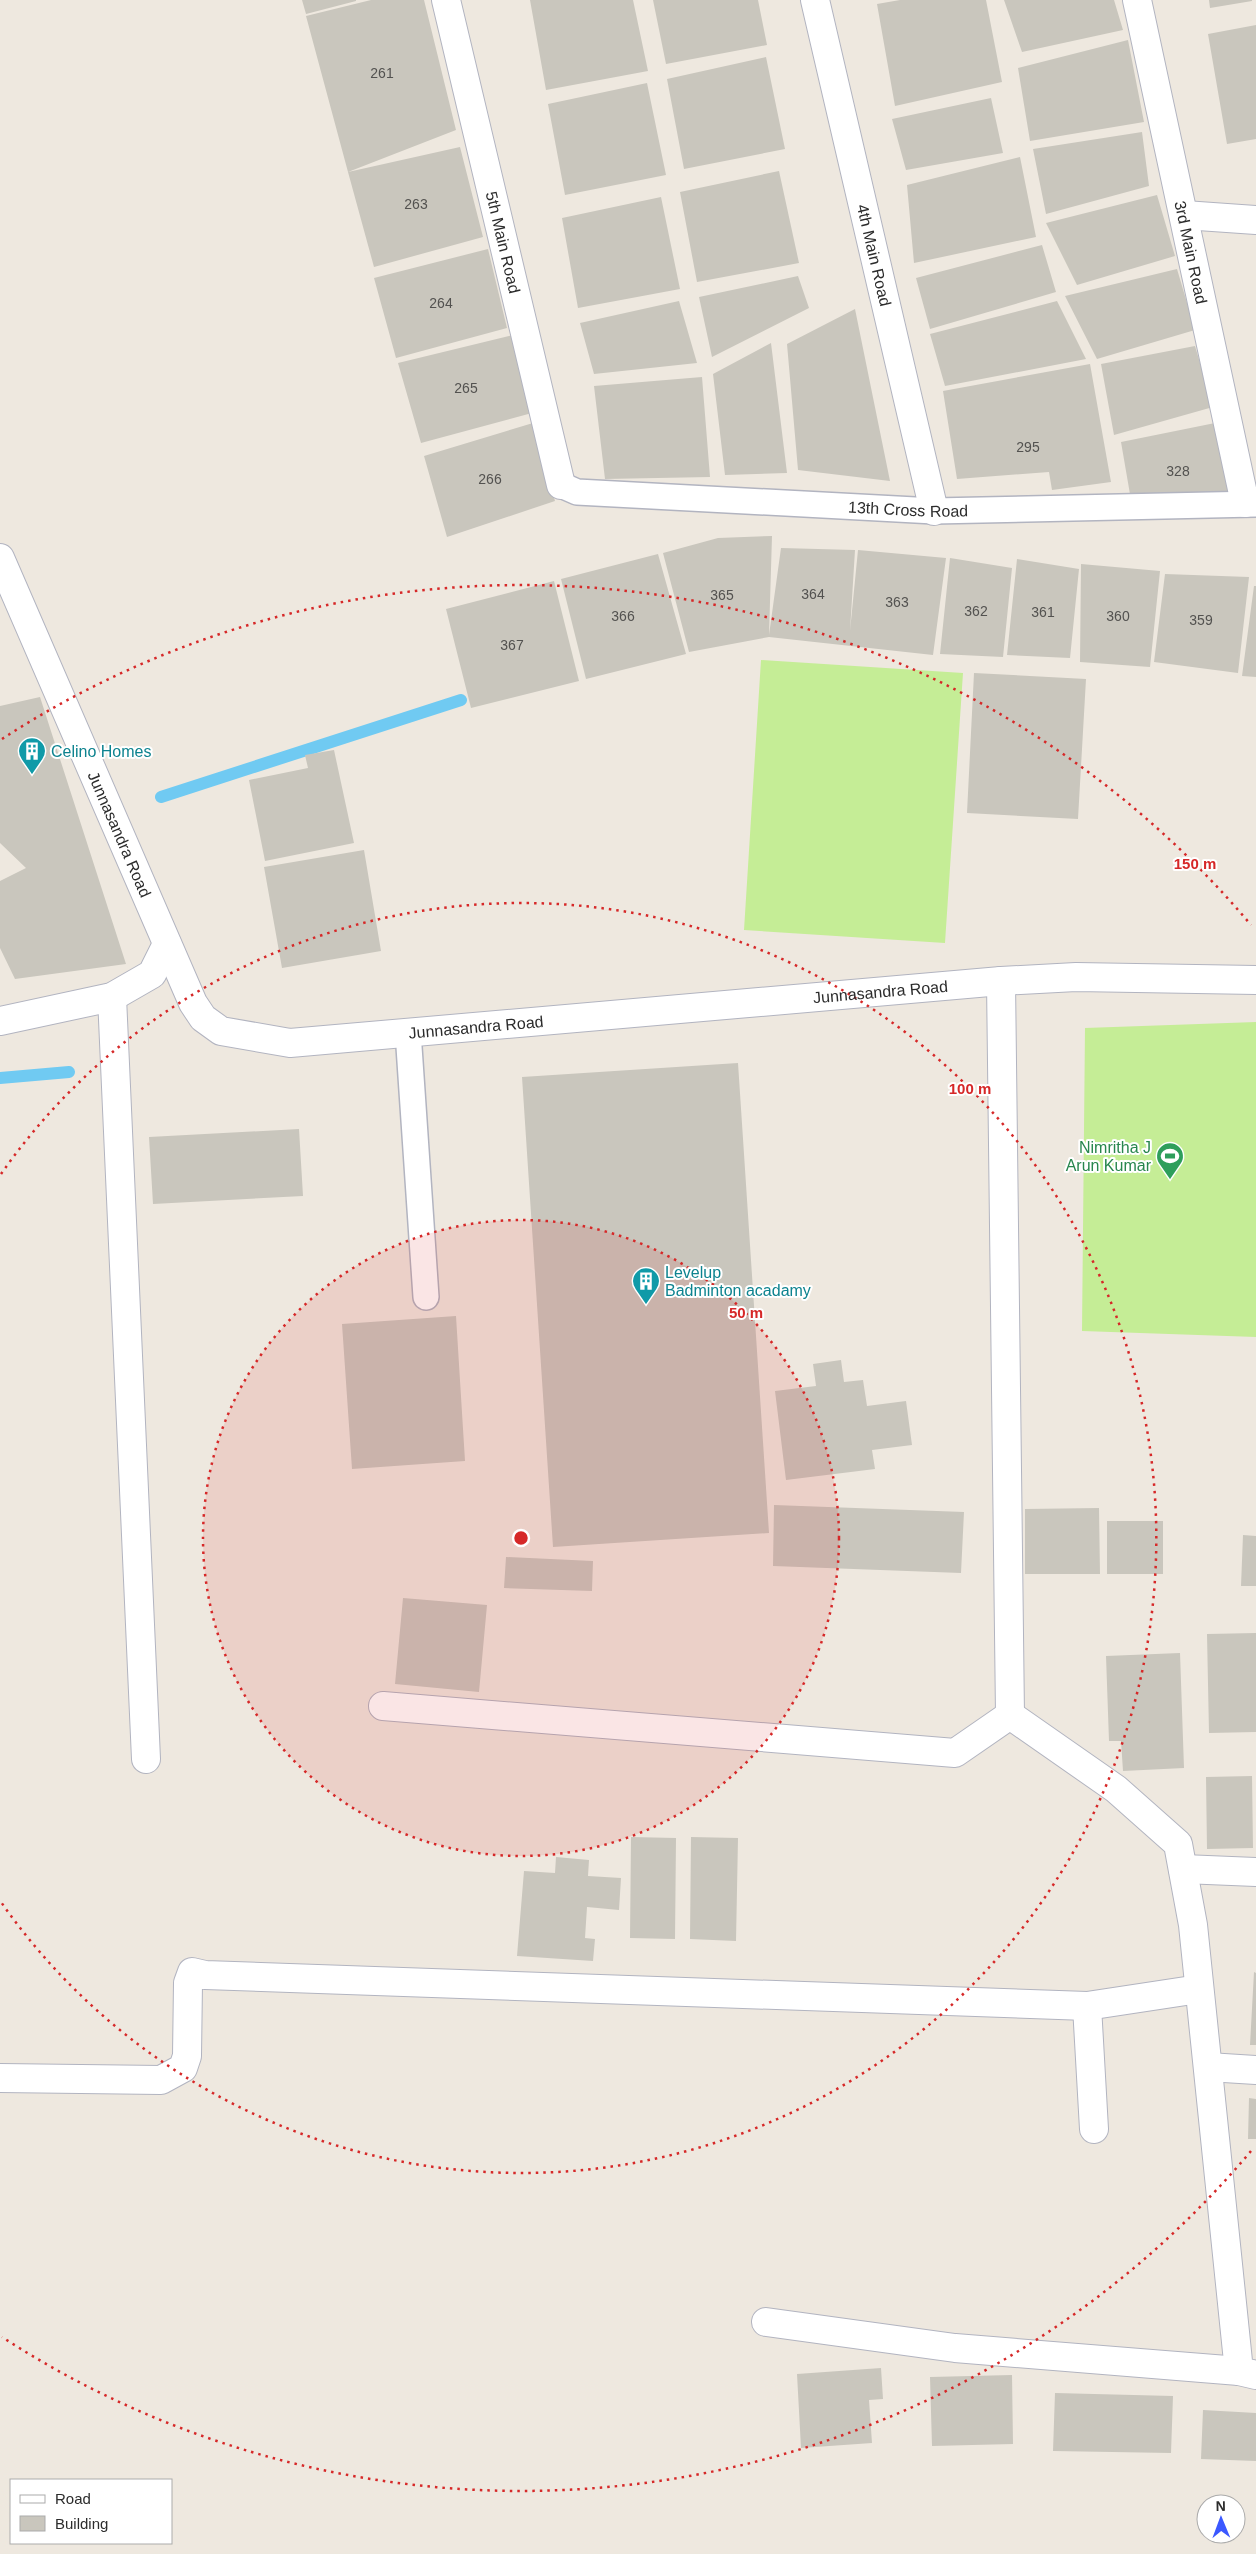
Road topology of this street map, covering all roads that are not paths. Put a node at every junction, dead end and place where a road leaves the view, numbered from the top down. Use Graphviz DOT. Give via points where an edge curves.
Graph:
graph roads {
  1 [pos="446,0"];
  2 [pos="815,0"];
  3 [pos="1138,0"];
  4 [pos="1184,215"];
  5 [pos="1256,220"];
  6 [pos="561,485"];
  7 [pos="1250,504"];
  8 [pos="934,512"];
  9 [pos="0,558"];
  10 [pos="167,944"];
  11 [pos="1256,980"];
  12 [pos="1001,981"];
  13 [pos="112,997"];
  14 [pos="0,1021"];
  15 [pos="408,1032"];
  16 [pos="426,1297"];
  17 [pos="384,1706"];
  18 [pos="1010,1715"];
  19 [pos="146,1759"];
  20 [pos="1183,1869"];
  21 [pos="1256,1872"];
  22 [pos="1200,1989"];
  23 [pos="1087,2006"];
  24 [pos="1208,2067"];
  25 [pos="1256,2070"];
  26 [pos="0,2078"];
  27 [pos="1094,2128"];
  28 [pos="766,2322"];
  29 [pos="1248,2373"];
  1 -- 6 [label="street, 5th Main Road"];
  2 -- 8 [label="street, 4th Main Road"];
  3 -- 4 [label="street, 3rd Main Road"];
  4 -- 5 [label="street"];
  4 -- 7 [label="street, 3rd Main Road"];
  6 -- 8 [label="lane, 13th Cross Road" via="578,492"];
  7 -- 8 [label="lane, 13th Cross Road"];
  9 -- 10 [label="street, Junnasandra Road"];
  10 -- 13 [label="street" via="152,974"];
  10 -- 15 [label="street, Junnasandra Road" via="193,1003 203,1018 221,1031 290,1043"];
  11 -- 12 [label="street, Junnasandra Road" via="1076,977"];
  12 -- 15 [label="street, Junnasandra Road"];
  12 -- 18 [label="street"];
  13 -- 14 [label="street"];
  13 -- 19 [label="street"];
  15 -- 16 [label="lane"];
  17 -- 18 [label="street" via="955,1753"];
  18 -- 20 [label="street" via="1116,1789 1178,1844"];
  20 -- 21 [label="street"];
  20 -- 22 [label="street"];
  22 -- 23 [label="street"];
  22 -- 24 [label="street"];
  23 -- 26 [label="street" via="205,1975 192,1972 188,1983 188,2056 183,2068 161,2080"];
  23 -- 27 [label="street"];
  24 -- 25 [label="street"];
  24 -- 29 [label="street"];
  28 -- 29 [label="street" via="955,2348"];
}
